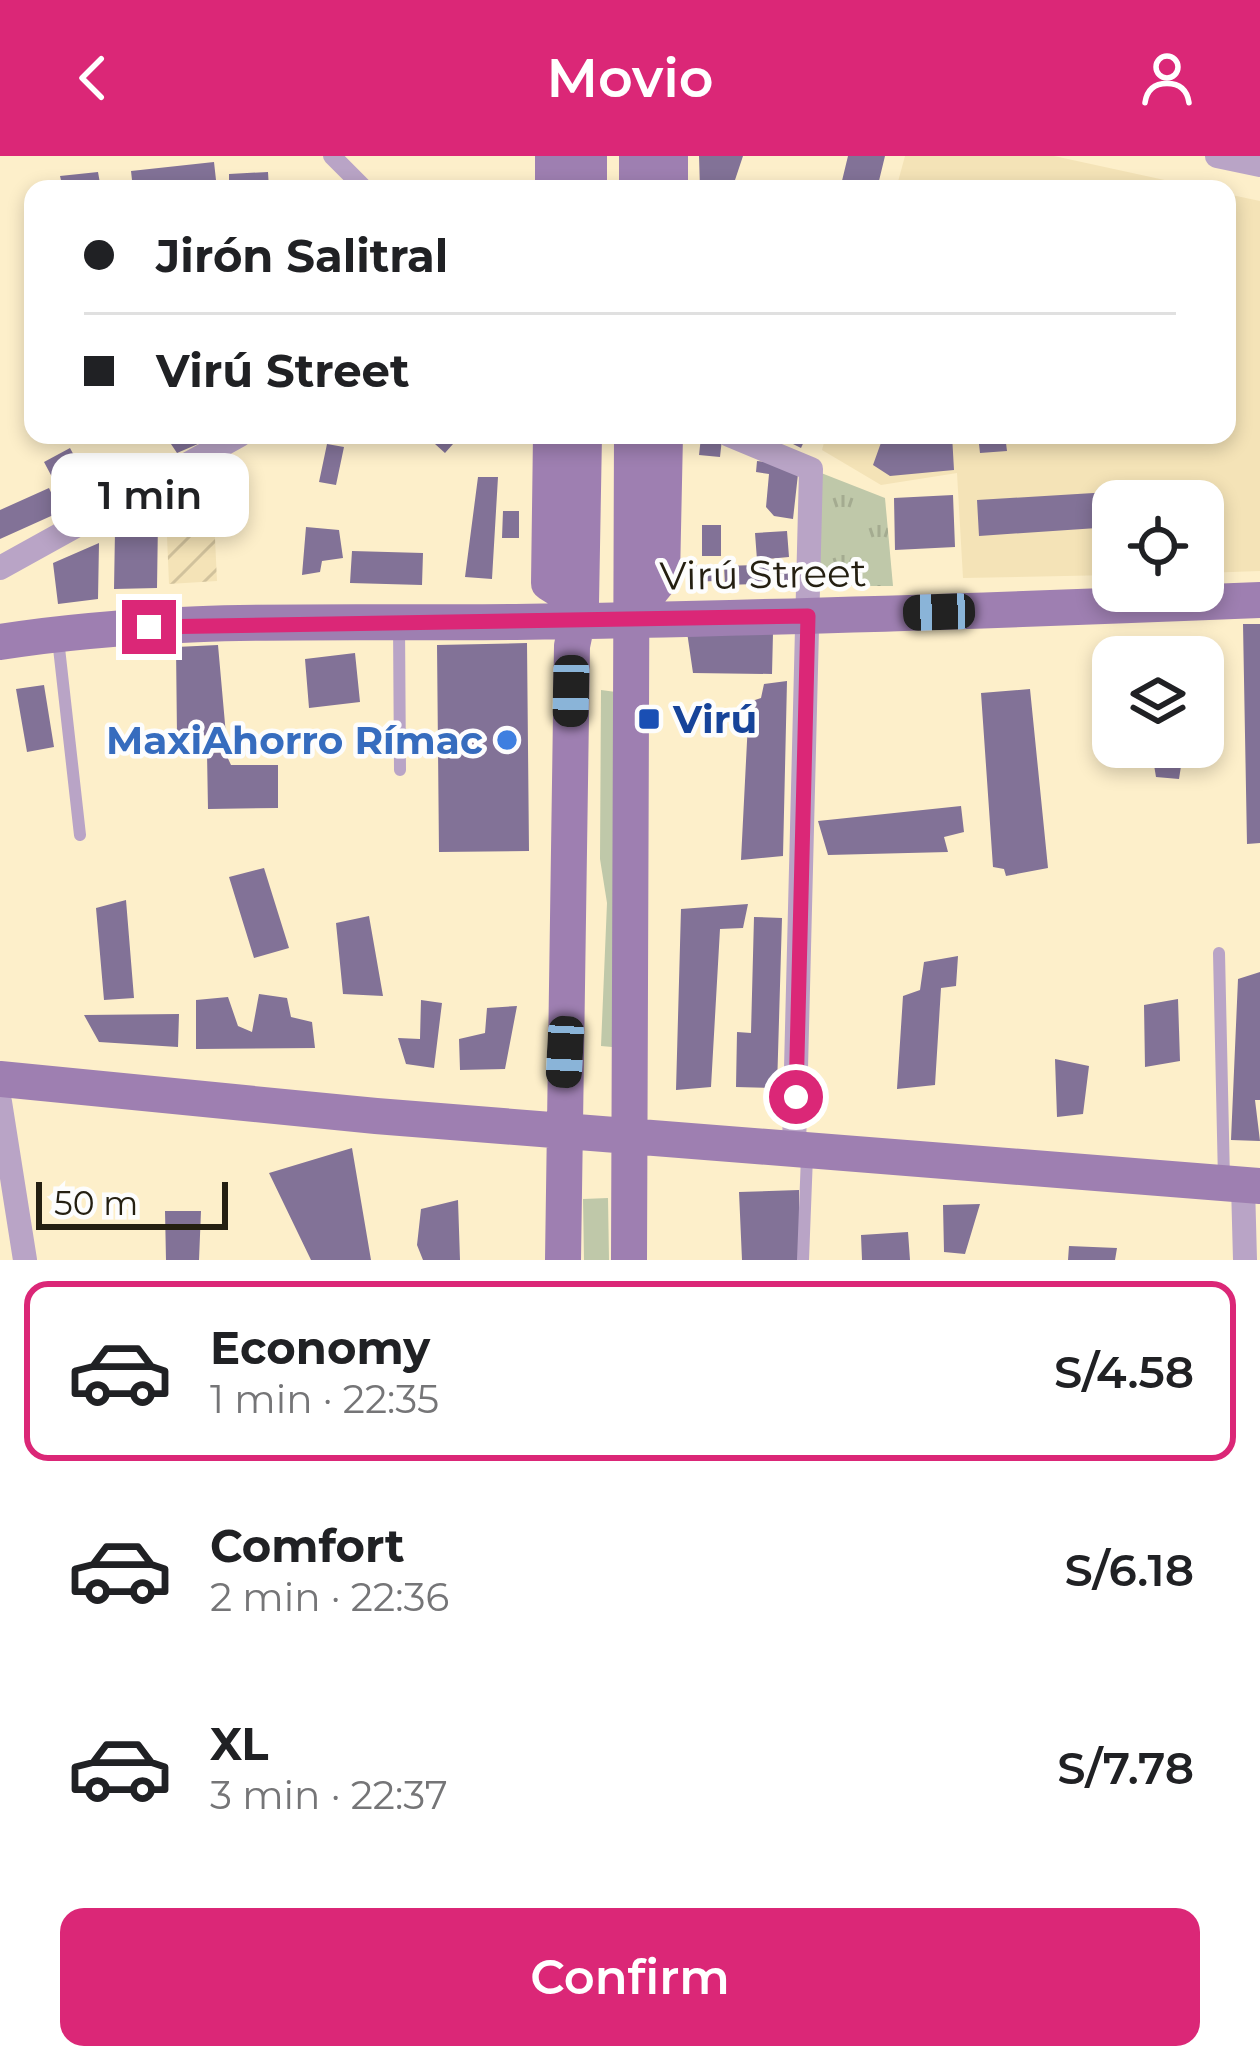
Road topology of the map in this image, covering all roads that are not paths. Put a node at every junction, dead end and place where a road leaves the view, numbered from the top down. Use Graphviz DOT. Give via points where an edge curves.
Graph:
graph roads {
  1 [pos="332,156"];
  2 [pos="1217,156"];
  3 [pos="1260,165"];
  4 [pos="356,180"];
  5 [pos="224,444"];
  6 [pos="551,444"];
  7 [pos="584,444"];
  8 [pos="632,444"];
  9 [pos="665,444"];
  10 [pos="750,444"];
  11 [pos="0,568"];
  12 [pos="1260,599"];
  13 [pos="579,612"];
  14 [pos="808,616"];
  15 [pos="628,620"];
  16 [pos="399,623"];
  17 [pos="57,633"];
  18 [pos="0,642"];
  19 [pos="400,770"];
  20 [pos="80,835"];
  21 [pos="1219,953"];
  22 [pos="0,1079"];
  23 [pos="0,1102"];
  24 [pos="561,1132"];
  25 [pos="627,1136"];
  26 [pos="800,1149"];
  27 [pos="1242,1185"];
  28 [pos="26,1260"];
  29 [pos="563,1260"];
  30 [pos="629,1260"];
  31 [pos="803,1260"];
  32 [pos="1245,1260"];
  1 -- 4 [label="street"];
  2 -- 3 [label="street"];
  5 -- 11 [label="street"];
  6 -- 13 [label="main road" via="548,583"];
  7 -- 13 [label="main road"];
  8 -- 15 [label="main road"];
  9 -- 15 [label="main road" via="662,577"];
  10 -- 14 [label="street" via="811,469"];
  12 -- 14 [label="main road, Virú Street"];
  13 -- 15 [label="main road, Virú Street"];
  13 -- 16 [label="main road"];
  13 -- 24 [label="main road"];
  14 -- 15 [label="main road, Virú Street"];
  14 -- 26 [label="street"];
  15 -- 25 [label="main road"];
  16 -- 17 [label="main road"];
  16 -- 19 [label="lane"];
  17 -- 18 [label="main road"];
  17 -- 20 [label="lane"];
  21 -- 27 [label="lane"];
  22 -- 24 [label="main road"];
  23 -- 28 [label="street"];
  24 -- 25 [label="main road"];
  24 -- 29 [label="main road"];
  25 -- 26 [label="main road"];
  25 -- 30 [label="main road"];
  26 -- 27 [label="main road"];
  26 -- 31 [label="lane"];
  27 -- 32 [label="street"];
}
